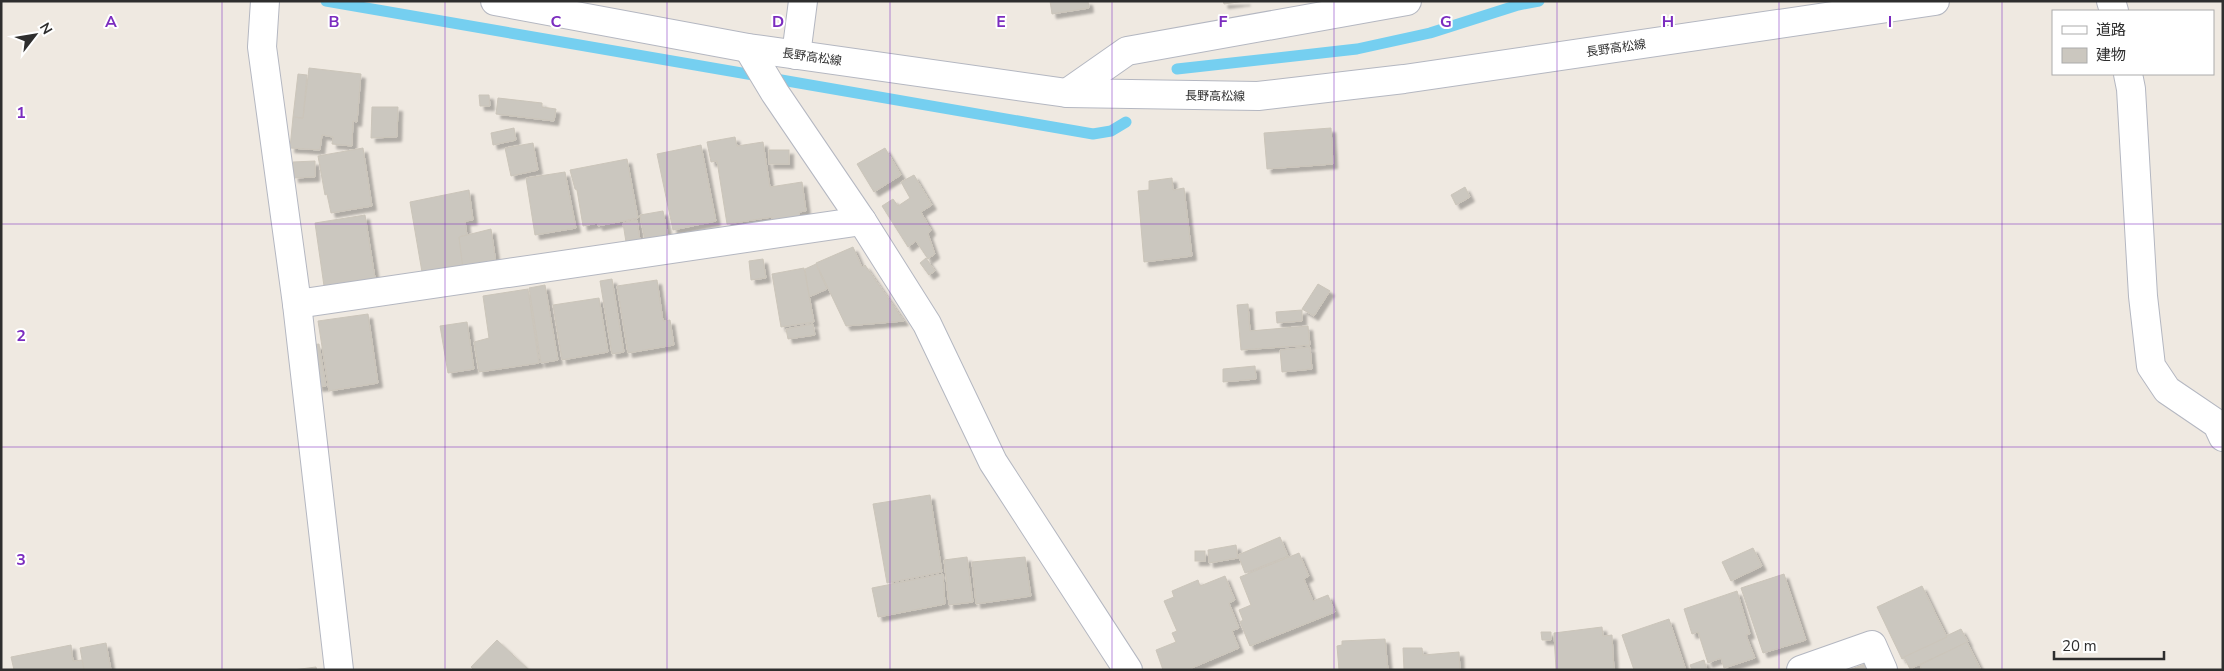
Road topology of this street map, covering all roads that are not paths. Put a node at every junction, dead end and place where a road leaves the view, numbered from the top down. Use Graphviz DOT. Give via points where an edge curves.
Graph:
graph roads {
  1 [pos="495,1"];
  2 [pos="803,1"];
  3 [pos="1407,1"];
  4 [pos="1935,1"];
  5 [pos="265,4"];
  6 [pos="796,55"];
  7 [pos="754,58"];
  8 [pos="2128,75"];
  9 [pos="1067,93"];
  10 [pos="862,221"];
  11 [pos="297,304"];
  12 [pos="2223,436"];
  13 [pos="339,670"];
  14 [pos="1128,670"];
  15 [pos="1801,670"];
  16 [pos="1883,670"];
  1 -- 7 [label="street, 長野高松線"];
  2 -- 6 [label="street"];
  3 -- 9 [label="street" via="1127,50"];
  4 -- 9 [label="street, 長野高松線" via="1404,79 1258,96"];
  5 -- 11 [label="street" via="262,47"];
  6 -- 7 [label="street, 長野高松線"];
  6 -- 9 [label="street, 長野高松線"];
  7 -- 10 [label="street"];
  8 -- 12 [label="street" via="2143,296 2151,366 2167,390 2217,424"];
  10 -- 11 [label="street"];
  10 -- 14 [label="street" via="927,324 993,462"];
  11 -- 13 [label="street"];
  15 -- 16 [label="street" via="1872,645"];
}
